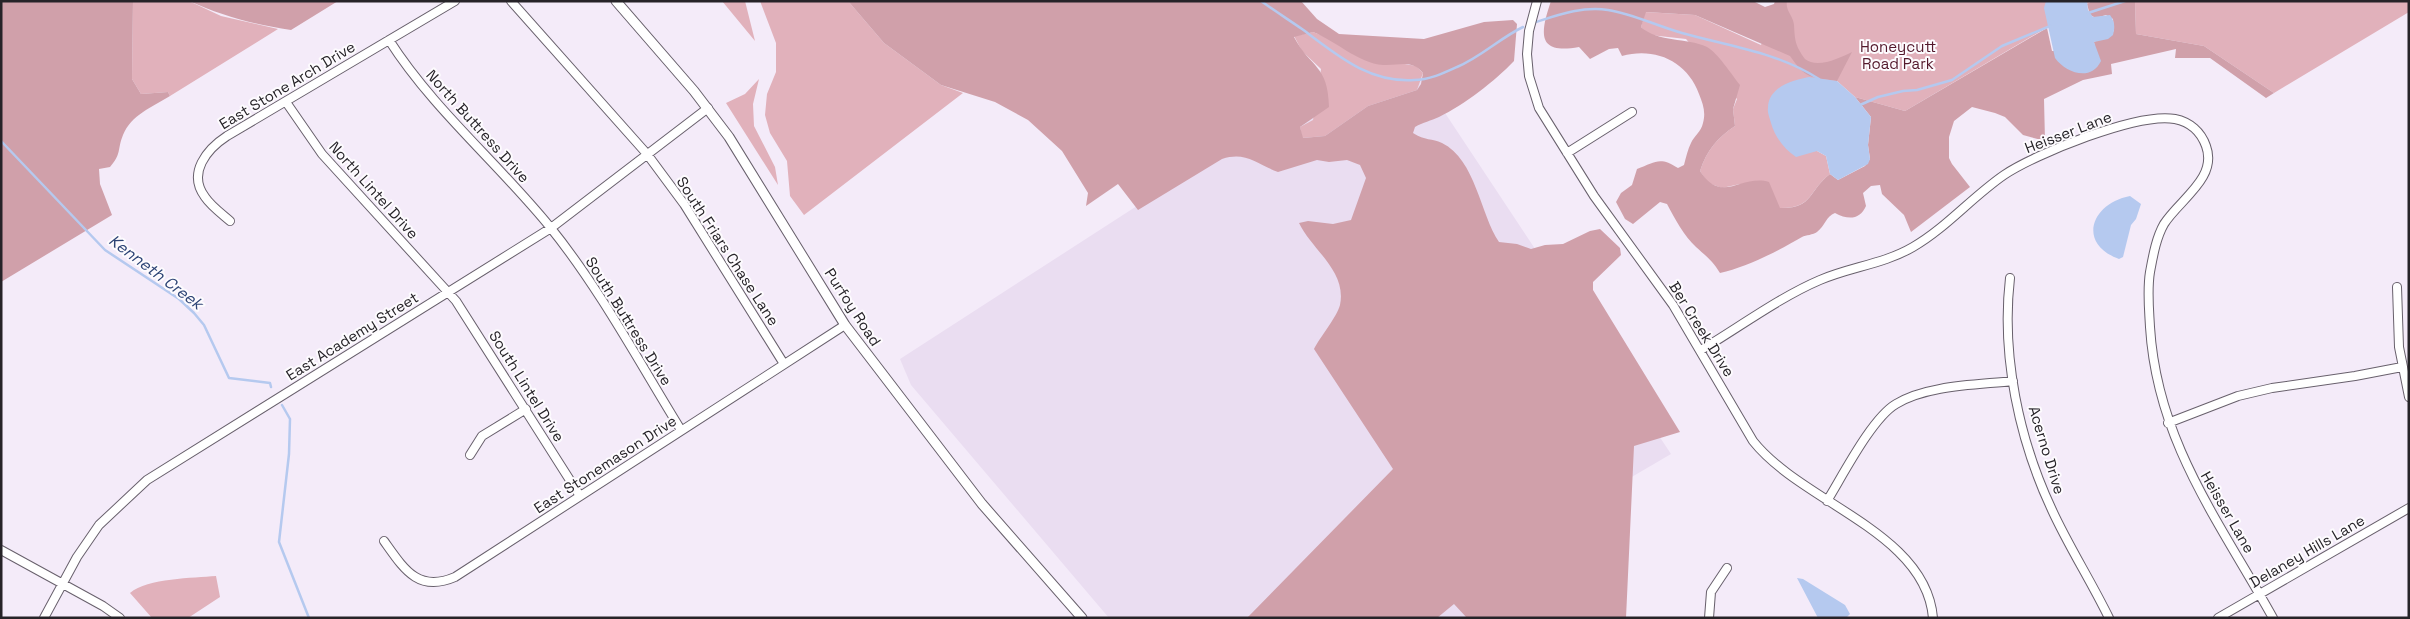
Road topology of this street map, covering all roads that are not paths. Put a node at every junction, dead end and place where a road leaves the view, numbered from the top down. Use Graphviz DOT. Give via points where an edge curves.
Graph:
graph roads {
  1 [pos="454,1"];
  2 [pos="511,1"];
  3 [pos="616,1"];
  4 [pos="1537,1"];
  5 [pos="389,40"];
  6 [pos="286,102"];
  7 [pos="708,108"];
  8 [pos="1632,112"];
  9 [pos="1567,152"];
  10 [pos="647,154"];
  11 [pos="230,221"];
  12 [pos="551,228"];
  13 [pos="2010,278"];
  14 [pos="2397,287"];
  15 [pos="448,292"];
  16 [pos="845,325"];
  17 [pos="1701,350"];
  18 [pos="784,364"];
  19 [pos="2402,367"];
  20 [pos="2013,382"];
  21 [pos="2409,398"];
  22 [pos="526,409"];
  23 [pos="2168,423"];
  24 [pos="681,430"];
  25 [pos="470,456"];
  26 [pos="580,496"];
  27 [pos="1827,500"];
  28 [pos="2409,508"];
  29 [pos="384,541"];
  30 [pos="1,550"];
  31 [pos="1727,568"];
  32 [pos="62,584"];
  33 [pos="2260,594"];
  34 [pos="44,618"];
  35 [pos="120,618"];
  36 [pos="1082,618"];
  37 [pos="1709,618"];
  38 [pos="1933,618"];
  39 [pos="2109,618"];
  40 [pos="2218,618"];
  41 [pos="2273,618"];
  1 -- 5 [label="street, East Stone Arch Drive"];
  2 -- 10 [label="street, South Friars Chase Lane"];
  3 -- 7 [label="street, Purfoy Road"];
  4 -- 9 [label="street, Ber Creek Drive" via="1527,42 1529,76 1539,108"];
  5 -- 6 [label="street, East Stone Arch Drive"];
  5 -- 12 [label="street, North Buttress Drive" via="418,79"];
  6 -- 11 [label="street, East Stone Arch Drive" via="215,144 202,160 199,170 202,192"];
  6 -- 15 [label="street, North Lintel Drive" via="322,154"];
  7 -- 10 [label="street, East Academy Street"];
  7 -- 16 [label="street, Purfoy Road" via="774,207"];
  8 -- 9 [label="street"];
  9 -- 17 [label="street, Ber Creek Drive"];
  10 -- 12 [label="street, East Academy Street"];
  10 -- 18 [label="street, South Friars Chase Lane" via="684,204"];
  12 -- 15 [label="street, East Academy Street"];
  12 -- 24 [label="street, South Buttress Drive" via="579,265"];
  13 -- 20 [label="street, Acerno Drive" via="2007,324"];
  14 -- 19 [label="street"];
  15 -- 22 [label="street, South Lintel Drive"];
  15 -- 32 [label="street, East Academy Street" via="147,480 99,525"];
  16 -- 18 [label="street, East Stonemason Drive"];
  16 -- 36 [label="street, Purfoy Road" via="982,504"];
  17 -- 23 [label="street, Heisser Lane" via="1817,281 1886,259 1914,246 1990,185 2020,166 2102,131 2172,119 2196,129 2209,156 2206,174 2173,210 2162,228 2150,275 2150,338"];
  17 -- 27 [label="street, Ber Creek Drive" via="1764,456"];
  18 -- 24 [label="street, East Stonemason Drive"];
  19 -- 21 [label="street"];
  19 -- 23 [label="street" via="2238,396"];
  20 -- 27 [label="street" via="1923,392 1894,405 1878,421"];
  20 -- 39 [label="street, Acerno Drive" via="2035,468 2052,510"];
  22 -- 25 [label="street" via="482,436"];
  22 -- 26 [label="street, South Lintel Drive"];
  23 -- 33 [label="street, Heisser Lane" via="2190,473"];
  24 -- 26 [label="street, East Stonemason Drive"];
  26 -- 29 [label="street, East Stonemason Drive" via="463,572 438,583 412,575"];
  27 -- 38 [label="street, Ber Creek Drive" via="1910,562 1927,592"];
  28 -- 33 [label="street, Delaney Hills Lane"];
  30 -- 32 [label="street"];
  31 -- 37 [label="street" via="1711,592"];
  32 -- 34 [label="street, East Academy Street"];
  32 -- 35 [label="street"];
  33 -- 40 [label="street, Delaney Hills Lane"];
  33 -- 41 [label="street, Heisser Lane"];
}
